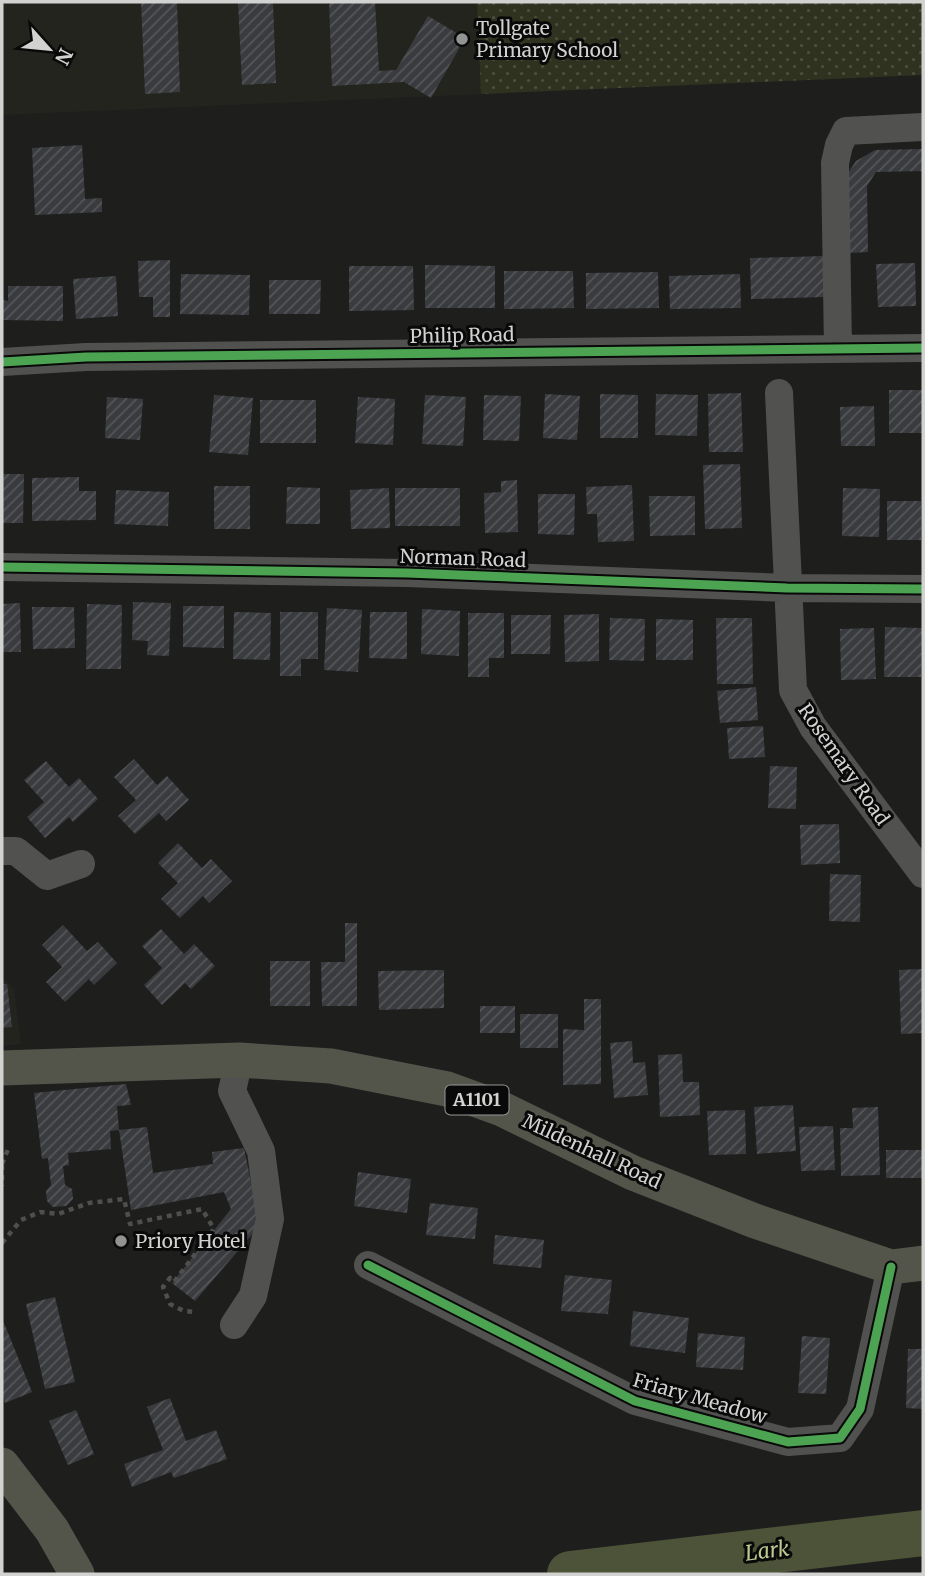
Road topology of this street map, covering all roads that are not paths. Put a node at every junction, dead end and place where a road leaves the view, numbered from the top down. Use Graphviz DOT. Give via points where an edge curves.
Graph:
graph roads {
  1 [pos="923,127"];
  2 [pos="838,348"];
  3 [pos="923,348"];
  4 [pos="2,362"];
  5 [pos="779,393"];
  6 [pos="2,567"];
  7 [pos="787,588"];
  8 [pos="923,589"];
  9 [pos="2,850"];
  10 [pos="81,864"];
  11 [pos="923,874"];
  12 [pos="239,1060"];
  13 [pos="2,1068"];
  14 [pos="368,1265"];
  15 [pos="907,1265"];
  16 [pos="234,1325"];
  17 [pos="2,1465"];
  18 [pos="77,1574"];
  1 -- 2 [label="street" via="846,131 839,145 835,163"];
  2 -- 3 [label="street, Philip Road"];
  2 -- 4 [label="street, Philip Road" via="86,357"];
  5 -- 7 [label="street, Rosemary Road"];
  6 -- 7 [label="street, Norman Road" via="407,573"];
  7 -- 8 [label="street, Norman Road"];
  7 -- 11 [label="street, Rosemary Road" via="793,690 813,726"];
  9 -- 10 [label="street" via="16,851 47,876"];
  12 -- 13 [label="main road, Mildenhall Road / A1101"];
  12 -- 15 [label="main road, Mildenhall Road / A1101" via="331,1066 447,1089 502,1108 634,1173 755,1221"];
  12 -- 16 [label="street" via="232,1091 261,1151 270,1219 253,1296"];
  14 -- 15 [label="street, Friary Meadow" via="391,1284 635,1401 788,1442 840,1438 860,1409"];
  17 -- 18 [label="main road" via="52,1530"];
}
